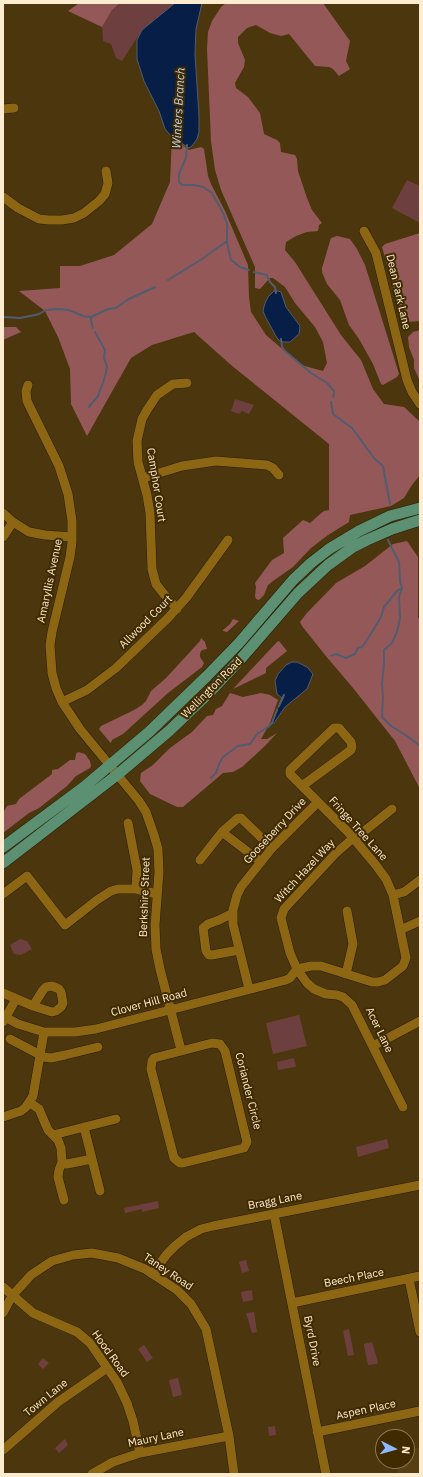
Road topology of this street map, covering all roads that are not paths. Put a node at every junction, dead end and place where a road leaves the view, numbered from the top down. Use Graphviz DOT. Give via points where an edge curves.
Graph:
graph roads {
  1 [pos="14,108"];
  2 [pos="3,109"];
  3 [pos="106,171"];
  4 [pos="3,197"];
  5 [pos="364,231"];
  6 [pos="188,383"];
  7 [pos="28,386"];
  8 [pos="420,404"];
  9 [pos="279,475"];
  10 [pos="143,478"];
  11 [pos="420,508"];
  12 [pos="3,512"];
  13 [pos="420,520"];
  14 [pos="14,522"];
  15 [pos="3,537"];
  16 [pos="72,537"];
  17 [pos="228,540"];
  18 [pos="177,609"];
  19 [pos="62,702"];
  20 [pos="114,771"];
  21 [pos="302,786"];
  22 [pos="318,802"];
  23 [pos="392,809"];
  24 [pos="128,823"];
  25 [pos="222,832"];
  26 [pos="353,838"];
  27 [pos="3,847"];
  28 [pos="272,848"];
  29 [pos="200,860"];
  30 [pos="260,862"];
  31 [pos="3,863"];
  32 [pos="420,880"];
  33 [pos="136,889"];
  34 [pos="3,894"];
  35 [pos="157,894"];
  36 [pos="393,895"];
  37 [pos="347,911"];
  38 [pos="233,913"];
  39 [pos="420,921"];
  40 [pos="400,930"];
  41 [pos="239,950"];
  42 [pos="297,969"];
  43 [pos="346,974"];
  44 [pos="249,989"];
  45 [pos="3,994"];
  46 [pos="16,999"];
  47 [pos="33,1006"];
  48 [pos="171,1009"];
  49 [pos="4,1019"];
  50 [pos="420,1021"];
  51 [pos="44,1032"];
  52 [pos="10,1039"];
  53 [pos="373,1046"];
  54 [pos="98,1047"];
  55 [pos="181,1050"];
  56 [pos="39,1055"];
  57 [pos="30,1102"];
  58 [pos="403,1107"];
  59 [pos="3,1117"];
  60 [pos="116,1118"];
  61 [pos="84,1127"];
  62 [pos="53,1135"];
  63 [pos="92,1159"];
  64 [pos="62,1164"];
  65 [pos="420,1185"];
  66 [pos="100,1191"];
  67 [pos="64,1200"];
  68 [pos="274,1214"];
  69 [pos="152,1274"];
  70 [pos="420,1276"];
  71 [pos="409,1279"];
  72 [pos="3,1287"];
  73 [pos="12,1296"];
  74 [pos="292,1302"];
  75 [pos="3,1313"];
  76 [pos="420,1332"];
  77 [pos="107,1368"];
  78 [pos="420,1411"];
  79 [pos="317,1432"];
  80 [pos="229,1436"];
  81 [pos="3,1450"];
  82 [pos="140,1453"];
  83 [pos="92,1474"];
  84 [pos="234,1474"];
  85 [pos="326,1474"];
  1 -- 2 [label="street"];
  3 -- 4 [label="street" via="108,183 105,194 84,213 74,218 40,219"];
  5 -- 8 [label="street, Dean Park Lane" via="376,253 407,380"];
  6 -- 10 [label="street, Camphor Court" via="173,384 163,390 146,410 138,441 138,462"];
  7 -- 16 [label="street, Amaryllis Avenue" via="27,401 65,481 71,510"];
  9 -- 10 [label="street" via="273,468 264,464 216,461 182,466"];
  10 -- 18 [label="street, Camphor Court" via="150,513 151,559 155,580 163,594"];
  11 -- 20 [label="main road, Wellington Road" via="390,516 359,531 311,563 293,580 239,643 149,732"];
  12 -- 14 [label="street"];
  13 -- 20 [label="main road, Wellington Road" via="367,540 318,573 209,693 169,731"];
  14 -- 15 [label="street"];
  14 -- 16 [label="street" via="35,534"];
  16 -- 19 [label="street, Amaryllis Avenue" via="70,557 50,645 52,673"];
  17 -- 18 [label="street, Allwood Court"];
  18 -- 19 [label="street, Allwood Court" via="116,668 87,690"];
  19 -- 20 [label="street, Amaryllis Avenue"];
  20 -- 27 [label="main road, Wellington Road" via="84,787"];
  20 -- 31 [label="main road, Wellington Road"];
  20 -- 35 [label="street, Berkshire Street" via="142,806 154,835 159,859"];
  21 -- 21 [label="street, Fringe Tree Lane" via="351,750 352,744 339,728 334,728 290,770 290,774"];
  21 -- 22 [label="street, Fringe Tree Lane"];
  22 -- 26 [label="street, Fringe Tree Lane"];
  22 -- 28 [label="street, Gooseberry Drive"];
  23 -- 26 [label="street"];
  24 -- 33 [label="street" via="137,870"];
  25 -- 28 [label="street" via="236,818 241,818"];
  25 -- 29 [label="street"];
  25 -- 30 [label="street"];
  26 -- 36 [label="street, Fringe Tree Lane" via="386,879"];
  26 -- 42 [label="street, Witch Hazel Way" via="313,876 282,913 290,953"];
  28 -- 30 [label="street, Gooseberry Drive"];
  30 -- 38 [label="street, Gooseberry Drive" via="241,887"];
  32 -- 36 [label="street" via="404,892"];
  33 -- 34 [label="street" via="106,894 65,925 27,876"];
  33 -- 35 [label="street"];
  35 -- 48 [label="street, Berkshire Street" via="156,948"];
  36 -- 40 [label="street, Fringe Tree Lane"];
  37 -- 43 [label="street" via="352,950"];
  38 -- 41 [label="street, Gooseberry Drive"];
  38 -- 41 [label="street" via="203,928 206,951 212,955"];
  39 -- 40 [label="street"];
  40 -- 43 [label="street, Fringe Tree Lane" via="406,958 403,966 385,980 378,982"];
  41 -- 44 [label="street, Gooseberry Drive"];
  42 -- 43 [label="street, Fringe Tree Lane" via="321,966"];
  42 -- 44 [label="street, Clover Hill Road" via="286,980"];
  42 -- 53 [label="street, Acer Lane" via="314,989 349,1001"];
  44 -- 48 [label="street, Clover Hill Road"];
  45 -- 46 [label="street"];
  46 -- 47 [label="street"];
  46 -- 49 [label="street"];
  48 -- 51 [label="street, Clover Hill Road" via="96,1029"];
  48 -- 55 [label="street"];
  49 -- 51 [label="street, Clover Hill Road"];
  50 -- 53 [label="street"];
  51 -- 56 [label="street"];
  52 -- 56 [label="street"];
  53 -- 58 [label="street, Acer Lane"];
  54 -- 56 [label="street" via="51,1058"];
  55 -- 55 [label="street, Coriander Circle" via="154,1058 150,1066 174,1158 184,1163 244,1148 247,1140 223,1047 212,1043"];
  56 -- 57 [label="street"];
  57 -- 59 [label="street" via="21,1111"];
  57 -- 62 [label="street" via="39,1110"];
  60 -- 61 [label="street"];
  61 -- 62 [label="street"];
  61 -- 63 [label="street"];
  62 -- 64 [label="street" via="61,1148"];
  63 -- 64 [label="street"];
  63 -- 66 [label="street"];
  64 -- 67 [label="street" via="58,1178"];
  65 -- 68 [label="street, Bragg Lane"];
  68 -- 69 [label="street, Bragg Lane" via="195,1232 175,1246"];
  68 -- 74 [label="street, Byrd Drive"];
  69 -- 73 [label="street, Taney Road" via="130,1262 108,1255 73,1255 41,1267 26,1279"];
  69 -- 80 [label="street, Taney Road" via="185,1297 204,1324 210,1340"];
  70 -- 71 [label="street, Beech Place"];
  71 -- 74 [label="street, Beech Place"];
  71 -- 76 [label="street"];
  72 -- 73 [label="street, Hood Road"];
  73 -- 75 [label="street, Taney Road"];
  73 -- 77 [label="street, Hood Road" via="33,1313 82,1335"];
  74 -- 79 [label="street, Byrd Drive"];
  77 -- 81 [label="street, Town Lane" via="58,1402"];
  77 -- 82 [label="street, Hood Road" via="127,1403"];
  78 -- 79 [label="street, Aspen Place"];
  79 -- 85 [label="street, Byrd Drive"];
  80 -- 82 [label="street, Maury Lane"];
  80 -- 84 [label="street, Taney Road"];
  82 -- 83 [label="street, Maury Lane" via="113,1462"];
}
